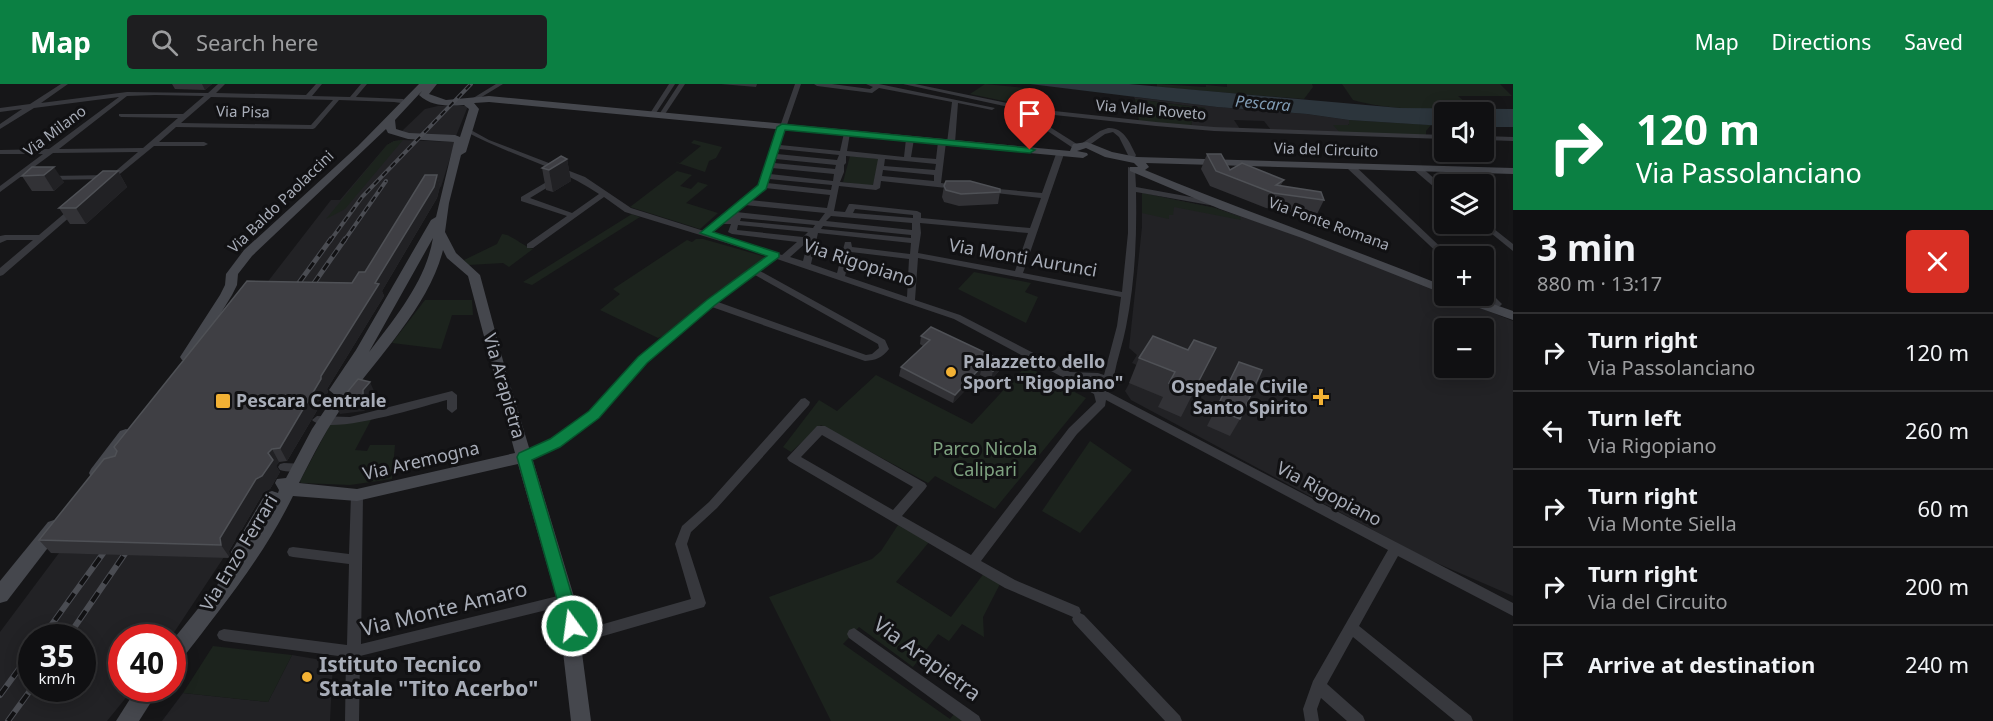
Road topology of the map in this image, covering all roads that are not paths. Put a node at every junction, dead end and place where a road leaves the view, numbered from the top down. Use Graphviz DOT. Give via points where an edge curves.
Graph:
graph roads {
  1 [pos="65,84"];
  2 [pos="222,84"];
  3 [pos="319,84"];
  4 [pos="364,84"];
  5 [pos="424,84"];
  6 [pos="432,84"];
  7 [pos="500,84"];
  8 [pos="672,84"];
  9 [pos="682,84"];
  10 [pos="798,84"];
  11 [pos="817,84"];
  12 [pos="869,84"];
  13 [pos="906,84"];
  14 [pos="877,86"];
  15 [pos="127,94"];
  16 [pos="491,94"];
  17 [pos="208,95"];
  18 [pos="964,96"];
  19 [pos="307,98"];
  20 [pos="338,98"];
  21 [pos="352,99"];
  22 [pos="434,100"];
  23 [pos="955,102"];
  24 [pos="405,104"];
  25 [pos="525,104"];
  26 [pos="30,107"];
  27 [pos="473,108"];
  28 [pos="0,110"];
  29 [pos="1025,113"];
  30 [pos="122,116"];
  31 [pos="184,116"];
  32 [pos="656,116"];
  33 [pos="394,117"];
  34 [pos="173,125"];
  35 [pos="0,127"];
  36 [pos="782,127"];
  37 [pos="467,130"];
  38 [pos="847,133"];
  39 [pos="408,136"];
  40 [pos="1434,137"];
  41 [pos="455,138"];
  42 [pos="1494,138"];
  43 [pos="910,139"];
  44 [pos="1513,139"];
  45 [pos="946,142"];
  46 [pos="151,144"];
  47 [pos="204,144"];
  48 [pos="775,147"];
  49 [pos="362,148"];
  50 [pos="1081,148"];
  51 [pos="143,150"];
  52 [pos="51,151"];
  53 [pos="0,152"];
  54 [pos="843,153"];
  55 [pos="1057,153"];
  56 [pos="772,156"];
  57 [pos="882,156"];
  58 [pos="907,159"];
  59 [pos="940,162"];
  60 [pos="1132,163"];
  61 [pos="769,165"];
  62 [pos="1350,166"];
  63 [pos="841,168"];
  64 [pos="880,168"];
  65 [pos="1417,168"];
  66 [pos="452,171"];
  67 [pos="1513,171"];
  68 [pos="565,172"];
  69 [pos="939,174"];
  70 [pos="113,177"];
  71 [pos="765,177"];
  72 [pos="16,178"];
  73 [pos="27,178"];
  74 [pos="37,178"];
  75 [pos="878,178"];
  76 [pos="0,179"];
  77 [pos="1434,182"];
  78 [pos="105,184"];
  79 [pos="838,184"];
  80 [pos="937,184"];
  81 [pos="762,185"];
  82 [pos="966,188"];
  83 [pos="976,189"];
  84 [pos="1133,189"];
  85 [pos="0,190"];
  86 [pos="835,193"];
  87 [pos="604,194"];
  88 [pos="751,196"];
  89 [pos="1046,196"];
  90 [pos="1201,196"];
  91 [pos="743,202"];
  92 [pos="80,206"];
  93 [pos="1224,207"];
  94 [pos="831,209"];
  95 [pos="442,212"];
  96 [pos="848,214"];
  97 [pos="573,216"];
  98 [pos="734,217"];
  99 [pos="875,217"];
  100 [pos="917,220"];
  101 [pos="821,223"];
  102 [pos="1034,230"];
  103 [pos="815,231"];
  104 [pos="872,232"];
  105 [pos="1494,232"];
  106 [pos="441,233"];
  107 [pos="706,233"];
  108 [pos="850,234"];
  109 [pos="916,237"];
  110 [pos="42,238"];
  111 [pos="0,240"];
  112 [pos="803,240"];
  113 [pos="530,246"];
  114 [pos="1435,246"];
  115 [pos="1513,248"];
  116 [pos="847,249"];
  117 [pos="436,252"];
  118 [pos="419,253"];
  119 [pos="780,256"];
  120 [pos="914,256"];
  121 [pos="806,265"];
  122 [pos="464,266"];
  123 [pos="754,271"];
  124 [pos="0,273"];
  125 [pos="1018,273"];
  126 [pos="841,276"];
  127 [pos="1434,284"];
  128 [pos="1434,284"];
  129 [pos="1125,295"];
  130 [pos="911,299"];
  131 [pos="711,303"];
  132 [pos="1494,305"];
  133 [pos="1489,306"];
  134 [pos="1513,314"];
  135 [pos="383,345"];
  136 [pos="195,347"];
  137 [pos="212,347"];
  138 [pos="357,350"];
  139 [pos="1110,362"];
  140 [pos="174,374"];
  141 [pos="1089,378"];
  142 [pos="1102,392"];
  143 [pos="805,402"];
  144 [pos="1131,407"];
  145 [pos="452,409"];
  146 [pos="321,420"];
  147 [pos="137,421"];
  148 [pos="524,457"];
  149 [pos="103,465"];
  150 [pos="119,465"];
  151 [pos="289,474"];
  152 [pos="88,483"];
  153 [pos="357,495"];
  154 [pos="66,511"];
  155 [pos="894,517"];
  156 [pos="1395,550"];
  157 [pos="293,552"];
  158 [pos="356,560"];
  159 [pos="973,561"];
  160 [pos="0,595"];
  161 [pos="566,600"];
  162 [pos="1513,610"];
  163 [pos="1351,627"];
  164 [pos="224,634"];
  165 [pos="854,634"];
  166 [pos="186,638"];
  167 [pos="572,639"];
  168 [pos="353,652"];
  169 [pos="1318,686"];
  170 [pos="140,702"];
  171 [pos="126,721"];
  172 [pos="352,721"];
  173 [pos="581,721"];
  174 [pos="975,721"];
  175 [pos="1175,721"];
  176 [pos="1312,721"];
  177 [pos="1358,721"];
  178 [pos="1466,721"];
  1 -- 26 [label="street"];
  2 -- 17 [label="street"];
  3 -- 19 [label="street"];
  4 -- 21 [label="street"];
  5 -- 24 [label="main road, Via Baldo Paolaccini"];
  6 -- 22 [label="main road" via="424,93"];
  7 -- 16 [label="street"];
  8 -- 32 [label="street"];
  9 -- 32 [label="street"];
  10 -- 36 [label="street"];
  11 -- 14 [label="street" via="872,91"];
  12 -- 14 [label="street"];
  13 -- 18 [label="street, Via Valle Roveto"];
  14 -- 23 [label="street"];
  15 -- 17 [label="street"];
  15 -- 26 [label="street"];
  15 -- 52 [label="street, Via Milano"];
  16 -- 25 [label="main road"];
  16 -- 27 [label="main road" via="488,104"];
  17 -- 19 [label="street"];
  17 -- 31 [label="street"];
  18 -- 29 [label="street, Via Valle Roveto"];
  18 -- 40 [label="street, Via Valle Roveto" via="1036,111 1156,124"];
  19 -- 20 [label="street"];
  20 -- 21 [label="street"];
  20 -- 34 [label="street, Via Pisa" via="313,127"];
  21 -- 24 [label="street" via="400,100"];
  22 -- 27 [label="main road"];
  22 -- 33 [label="main road"];
  23 -- 29 [label="street"];
  23 -- 45 [label="street"];
  24 -- 33 [label="main road, Via Baldo Paolaccini"];
  25 -- 27 [label="main road"];
  25 -- 32 [label="main road"];
  26 -- 28 [label="street"];
  26 -- 35 [label="street"];
  27 -- 37 [label="main road, Via Enzo Ferrari"];
  29 -- 50 [label="street"];
  30 -- 31 [label="street"];
  31 -- 34 [label="street"];
  32 -- 36 [label="main road"];
  33 -- 39 [label="main road" via="392,132"];
  33 -- 49 [label="main road, Via Baldo Paolaccini"];
  34 -- 46 [label="street"];
  36 -- 38 [label="main road"];
  36 -- 48 [label="street"];
  37 -- 41 [label="main road"];
  37 -- 66 [label="main road, Via Enzo Ferrari"];
  37 -- 68 [label="street, Via Rigopiano"];
  38 -- 43 [label="main road"];
  38 -- 54 [label="street"];
  39 -- 41 [label="main road, Via Baldo Paolaccini"];
  39 -- 49 [label="main road, Via Baldo Paolaccini" via="383,139"];
  41 -- 66 [label="main road, Via Enzo Ferrari" via="459,141"];
  42 -- 44 [label="street"];
  43 -- 45 [label="main road"];
  43 -- 58 [label="street"];
  45 -- 55 [label="main road"];
  45 -- 59 [label="street"];
  46 -- 47 [label="street"];
  46 -- 51 [label="street"];
  48 -- 54 [label="street"];
  48 -- 56 [label="street"];
  49 -- 136 [label="main road, Via Baldo Paolaccini" via="248,253 232,274 226,295"];
  50 -- 55 [label="main road"];
  50 -- 60 [label="main road"];
  50 -- 60 [label="street" via="1107,130 1116,130 1121,132"];
  51 -- 52 [label="street"];
  51 -- 70 [label="street"];
  52 -- 53 [label="street"];
  52 -- 72 [label="street, Via Milano"];
  54 -- 57 [label="street"];
  54 -- 63 [label="street"];
  55 -- 89 [label="street"];
  56 -- 61 [label="street"];
  56 -- 63 [label="street"];
  57 -- 58 [label="street"];
  57 -- 64 [label="street"];
  58 -- 59 [label="street"];
  59 -- 69 [label="street"];
  60 -- 62 [label="main road, Via del Circuito"];
  60 -- 84 [label="street"];
  60 -- 90 [label="main road, Via Fonte Romana"];
  61 -- 63 [label="street"];
  61 -- 71 [label="street"];
  62 -- 65 [label="main road, Via del Circuito"];
  62 -- 114 [label="street"];
  63 -- 79 [label="street"];
  64 -- 69 [label="street"];
  64 -- 75 [label="street"];
  65 -- 67 [label="main road, Via del Circuito"];
  65 -- 77 [label="street"];
  66 -- 95 [label="main road, Via Enzo Ferrari"];
  68 -- 87 [label="street, Via Rigopiano"];
  68 -- 97 [label="street" via="524,199"];
  69 -- 80 [label="street"];
  70 -- 74 [label="street"];
  70 -- 78 [label="street"];
  71 -- 79 [label="street"];
  71 -- 81 [label="street"];
  72 -- 73 [label="street"];
  72 -- 76 [label="street"];
  72 -- 85 [label="street, Via Milano"];
  75 -- 79 [label="street" via="876,188"];
  75 -- 80 [label="street"];
  79 -- 86 [label="street"];
  80 -- 82 [label="street"];
  81 -- 86 [label="street"];
  81 -- 88 [label="street"];
  83 -- 89 [label="street"];
  84 -- 93 [label="street, Via Fonte Romana"];
  84 -- 129 [label="street"];
  86 -- 94 [label="street"];
  87 -- 97 [label="street"];
  87 -- 107 [label="street, Via Rigopiano" via="628,210"];
  88 -- 91 [label="street"];
  88 -- 94 [label="street"];
  89 -- 102 [label="street"];
  90 -- 93 [label="main road, Via Fonte Romana"];
  90 -- 127 [label="main road, Via Fonte Romana" via="1308,232"];
  91 -- 94 [label="street"];
  91 -- 98 [label="street"];
  92 -- 110 [label="street"];
  93 -- 128 [label="main road, Via Fonte Romana"];
  94 -- 96 [label="street"];
  94 -- 101 [label="street"];
  95 -- 106 [label="main road, Via Enzo Ferrari"];
  95 -- 118 [label="main road, Via Enzo Ferrari"];
  96 -- 99 [label="street"];
  96 -- 100 [label="street" via="852,206 918,213"];
  97 -- 113 [label="street"];
  98 -- 101 [label="street"];
  98 -- 103 [label="street"];
  98 -- 107 [label="street"];
  98 -- 112 [label="street" via="732,232"];
  99 -- 100 [label="street"];
  99 -- 104 [label="street"];
  100 -- 102 [label="street"];
  100 -- 109 [label="street"];
  101 -- 103 [label="street"];
  101 -- 104 [label="street"];
  102 -- 125 [label="street"];
  103 -- 108 [label="street"];
  103 -- 112 [label="street"];
  103 -- 121 [label="street"];
  104 -- 108 [label="street"];
  104 -- 109 [label="street"];
  105 -- 115 [label="street"];
  106 -- 117 [label="main road, Via Enzo Ferrari"];
  106 -- 122 [label="main road, Via Arapietra" via="451,255"];
  107 -- 119 [label="street, Via Rigopiano"];
  108 -- 116 [label="street"];
  109 -- 120 [label="street"];
  110 -- 111 [label="street"];
  110 -- 124 [label="street"];
  112 -- 119 [label="street"];
  116 -- 120 [label="street, Via Monti Aurunci"];
  116 -- 126 [label="street"];
  117 -- 118 [label="main road" via="423,256"];
  117 -- 122 [label="main road"];
  117 -- 135 [label="main road, Via Enzo Ferrari" via="416,295"];
  118 -- 138 [label="main road, Via Enzo Ferrari"];
  119 -- 121 [label="street, Via Rigopiano"];
  119 -- 123 [label="street"];
  120 -- 125 [label="street, Via Monti Aurunci"];
  120 -- 130 [label="street"];
  121 -- 126 [label="street, Via Rigopiano"];
  122 -- 148 [label="main road, Via Arapietra" via="474,275"];
  123 -- 131 [label="street"];
  123 -- 131 [label="street" via="882,342 884,349 875,357 865,358"];
  125 -- 129 [label="street, Via Monti Aurunci"];
  126 -- 130 [label="street, Via Rigopiano"];
  129 -- 139 [label="street" via="1117,346"];
  130 -- 141 [label="street, Via Rigopiano" via="957,317 1069,374"];
  131 -- 148 [label="street" via="643,360 597,411 555,443"];
  132 -- 134 [label="main road"];
  133 -- 134 [label="main road"];
  135 -- 138 [label="main road"];
  135 -- 146 [label="main road, Via Enzo Ferrari"];
  136 -- 137 [label="main road"];
  136 -- 140 [label="main road, Via Baldo Paolaccini"];
  138 -- 146 [label="main road, Via Enzo Ferrari"];
  139 -- 141 [label="street"];
  139 -- 142 [label="street"];
  141 -- 142 [label="street"];
  141 -- 142 [label="street"];
  142 -- 144 [label="street, Via Rigopiano"];
  142 -- 144 [label="street, Via Rigopiano"];
  142 -- 159 [label="street"];
  143 -- 167 [label="street" via="713,506 686,529 681,544 699,603"];
  144 -- 156 [label="street, Via Rigopiano"];
  145 -- 146 [label="street" via="452,395 350,421"];
  146 -- 151 [label="main road, Via Enzo Ferrari"];
  147 -- 149 [label="main road"];
  148 -- 153 [label="main road, Via Aremogna"];
  148 -- 161 [label="main road, Via Arapietra"];
  149 -- 150 [label="street"];
  149 -- 152 [label="main road"];
  151 -- 153 [label="main road, Via Aremogna"];
  151 -- 166 [label="main road, Via Enzo Ferrari" via="262,538 234,580"];
  153 -- 158 [label="street"];
  154 -- 160 [label="main road"];
  155 -- 155 [label="street" via="803,464 793,458 821,429 921,486"];
  155 -- 159 [label="street"];
  156 -- 162 [label="street, Via Rigopiano"];
  156 -- 163 [label="street"];
  157 -- 158 [label="street"];
  158 -- 168 [label="street"];
  159 -- 175 [label="street" via="1010,584 1076,615"];
  161 -- 167 [label="main road, Via Arapietra"];
  161 -- 168 [label="street, Via Monte Amaro"];
  163 -- 169 [label="street"];
  163 -- 178 [label="street"];
  164 -- 168 [label="street, Via Monte Amaro"];
  165 -- 174 [label="street, Via Arapietra"];
  167 -- 173 [label="main road, Via Arapietra"];
  168 -- 172 [label="street"];
  169 -- 176 [label="street" via="1310,709"];
  169 -- 177 [label="street"];
  170 -- 171 [label="main road"];
}
